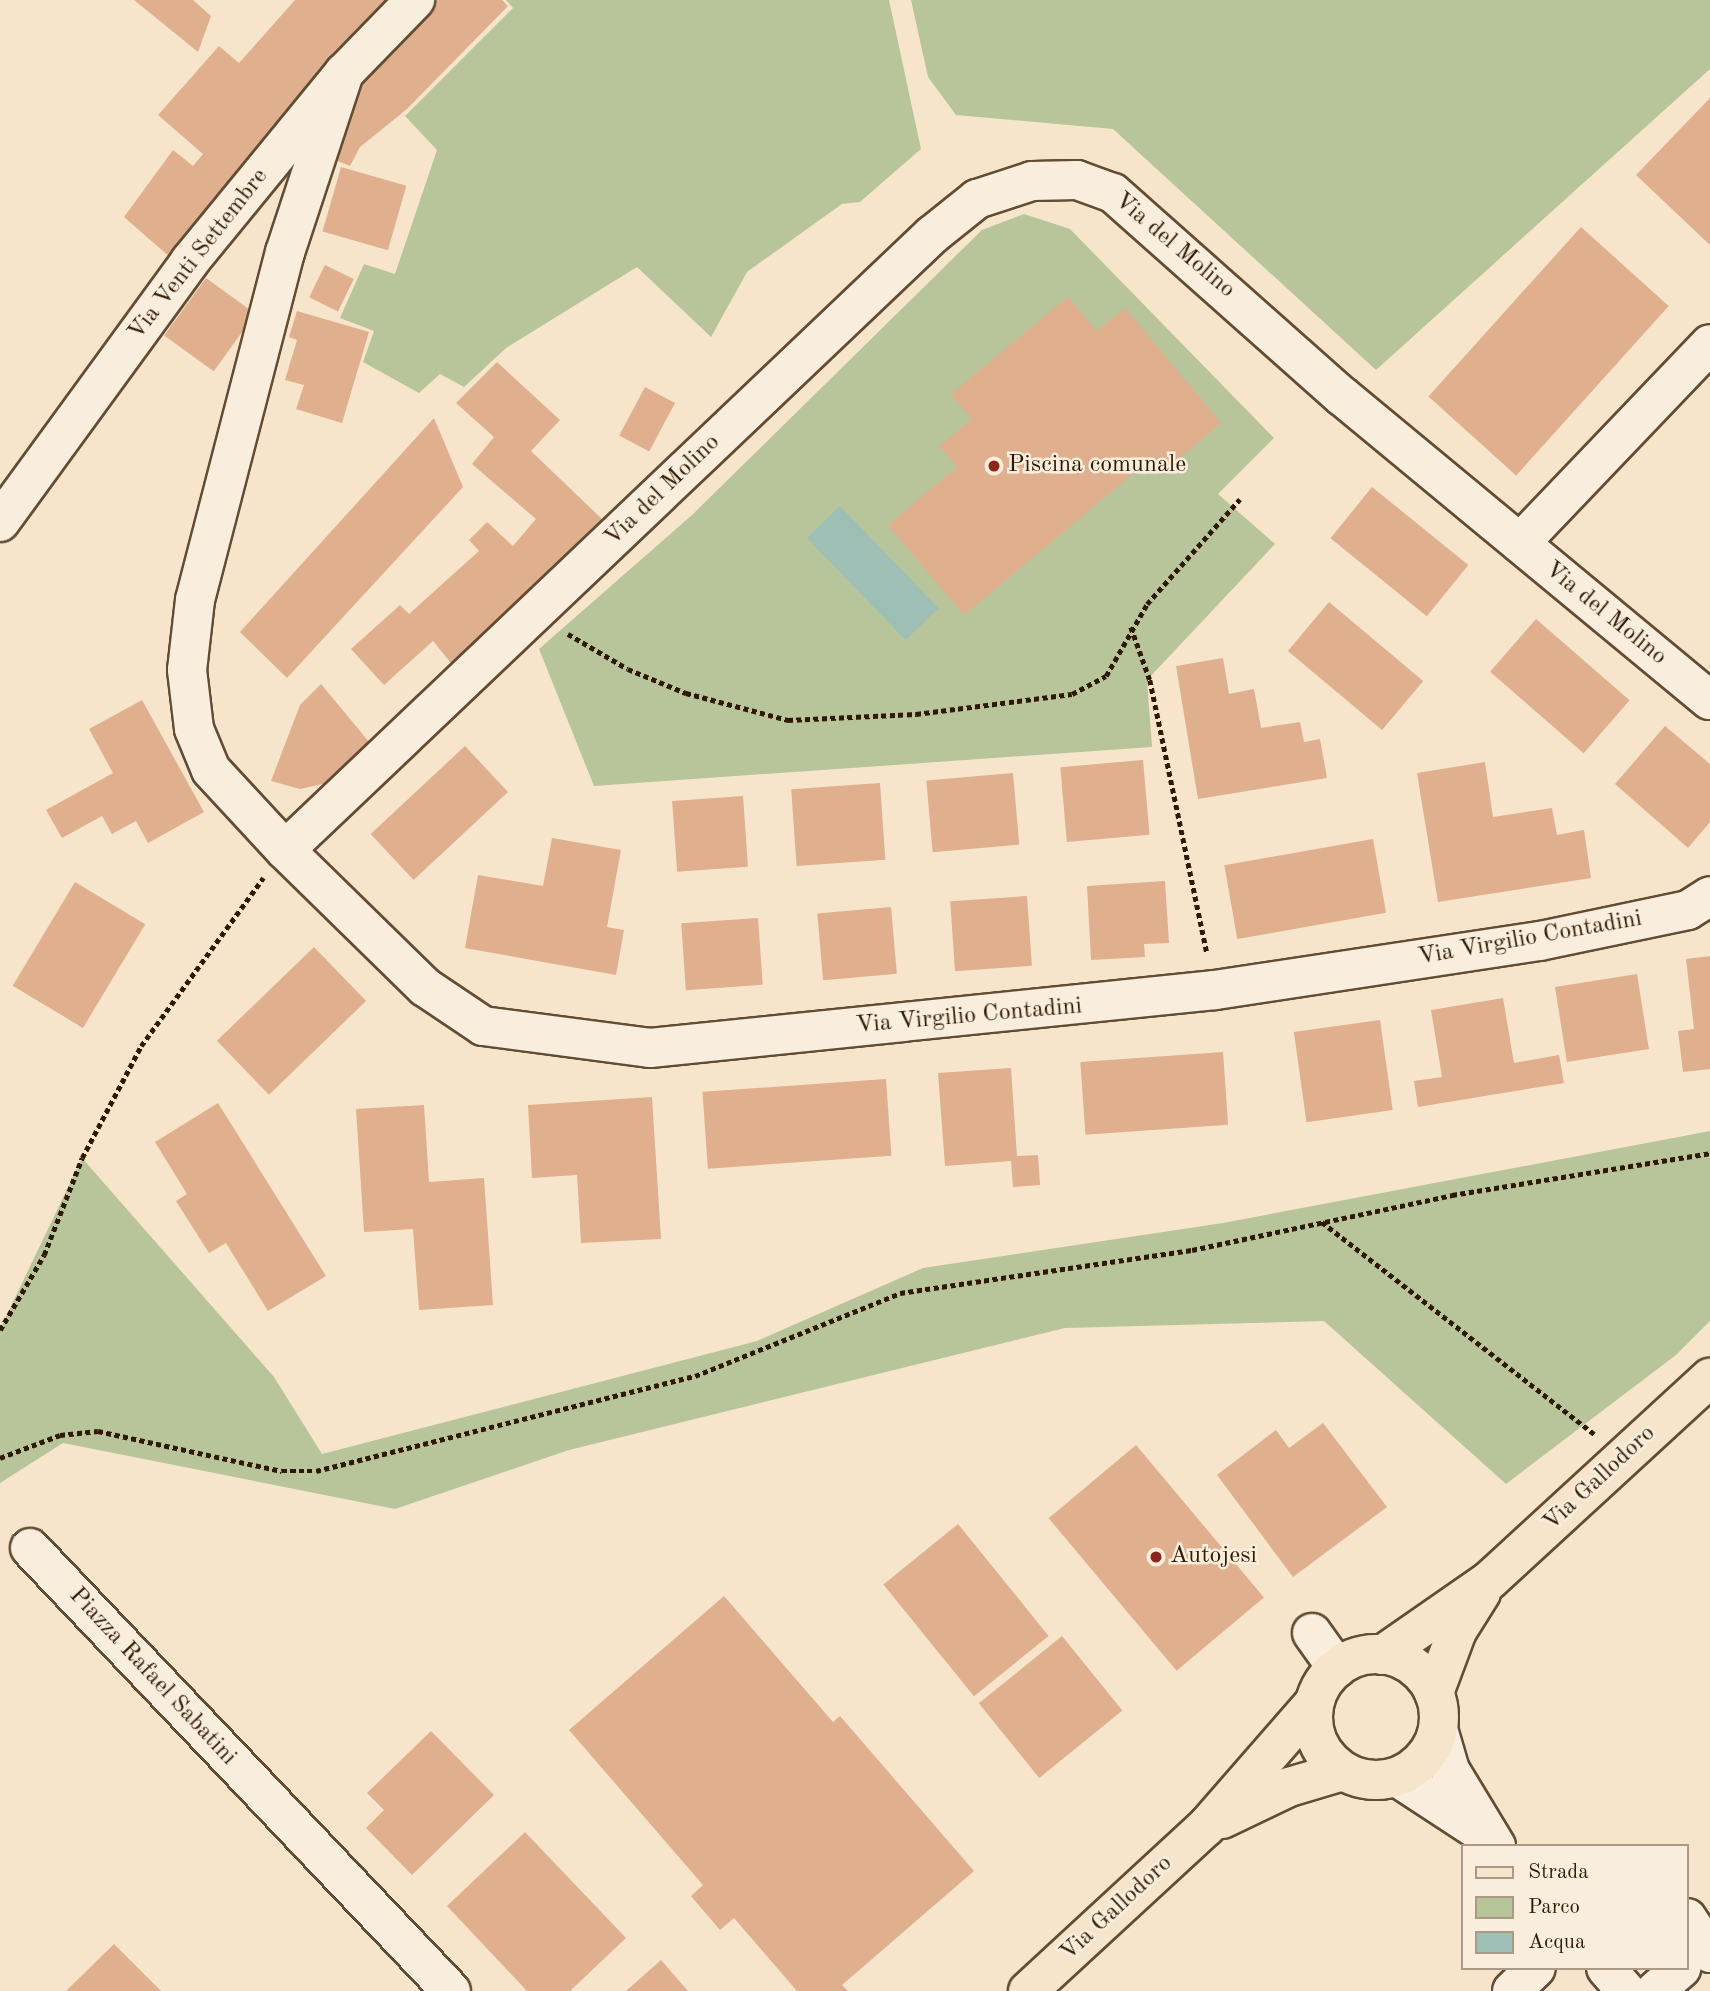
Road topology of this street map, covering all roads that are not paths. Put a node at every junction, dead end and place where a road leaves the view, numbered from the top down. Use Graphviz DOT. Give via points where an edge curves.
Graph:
graph roads {
  1 [pos="415,0"];
  2 [pos="344,73"];
  3 [pos="1710,344"];
  4 [pos="0,522"];
  5 [pos="1520,543"];
  6 [pos="1710,700"];
  7 [pos="285,850"];
  8 [pos="1710,896"];
  9 [pos="1710,1378"];
  10 [pos="30,1548"];
  11 [pos="1490,1580"];
  12 [pos="1312,1633"];
  13 [pos="1382,1654"];
  14 [pos="1337,1668"];
  15 [pos="1314,1703"];
  16 [pos="1436,1711"];
  17 [pos="1343,1771"];
  18 [pos="1397,1777"];
  19 [pos="1206,1827"];
  20 [pos="1491,1840"];
  21 [pos="1534,1970"];
  22 [pos="1608,1970"];
  23 [pos="1675,1970"];
  24 [pos="451,1991"];
  25 [pos="1027,1991"];
  26 [pos="1511,1991"];
  27 [pos="1626,1991"];
  28 [pos="1655,1991"];
  1 -- 2 [label="street, Via Venti Settembre"];
  2 -- 4 [label="street, Via Venti Settembre" via="190,261"];
  2 -- 7 [label="street" via="285,252 195,600 187,670 194,729 211,770"];
  3 -- 5 [label="street"];
  5 -- 6 [label="street, Via del Molino"];
  5 -- 7 [label="street, Via del Molino" via="1342,396 1113,193 1076,180 1032,181 976,199 932,235"];
  7 -- 8 [label="street, Via Virgilio Contadini" via="425,987 483,1026 650,1048 1215,990 1540,942 1688,910"];
  9 -- 11 [label="main road, Via Gallodoro"];
  10 -- 24 [label="street, Piazza Rafael Sabatini"];
  11 -- 13 [label="main road, Via Gallodoro"];
  11 -- 16 [label="main road, Via Gallodoro" via="1457,1631"];
  12 -- 14 [label="street"];
  13 -- 14 [label="main road, Via Gallodoro" via="1360,1656"];
  13 -- 16 [label="main road" via="1414,1667"];
  14 -- 15 [label="main road, Via Gallodoro"];
  15 -- 17 [label="main road" via="1317,1740"];
  15 -- 19 [label="main road, Via Gallodoro"];
  16 -- 18 [label="main road, Via Gallodoro" via="1427,1754"];
  16 -- 20 [label="street" via="1450,1770"];
  17 -- 18 [label="main road" via="1367,1780"];
  17 -- 19 [label="main road, Via Gallodoro" via="1289,1787"];
  18 -- 20 [label="street"];
  19 -- 25 [label="main road, Via Gallodoro"];
  21 -- 26 [label="street"];
  22 -- 27 [label="street"];
  23 -- 28 [label="street"];
}
